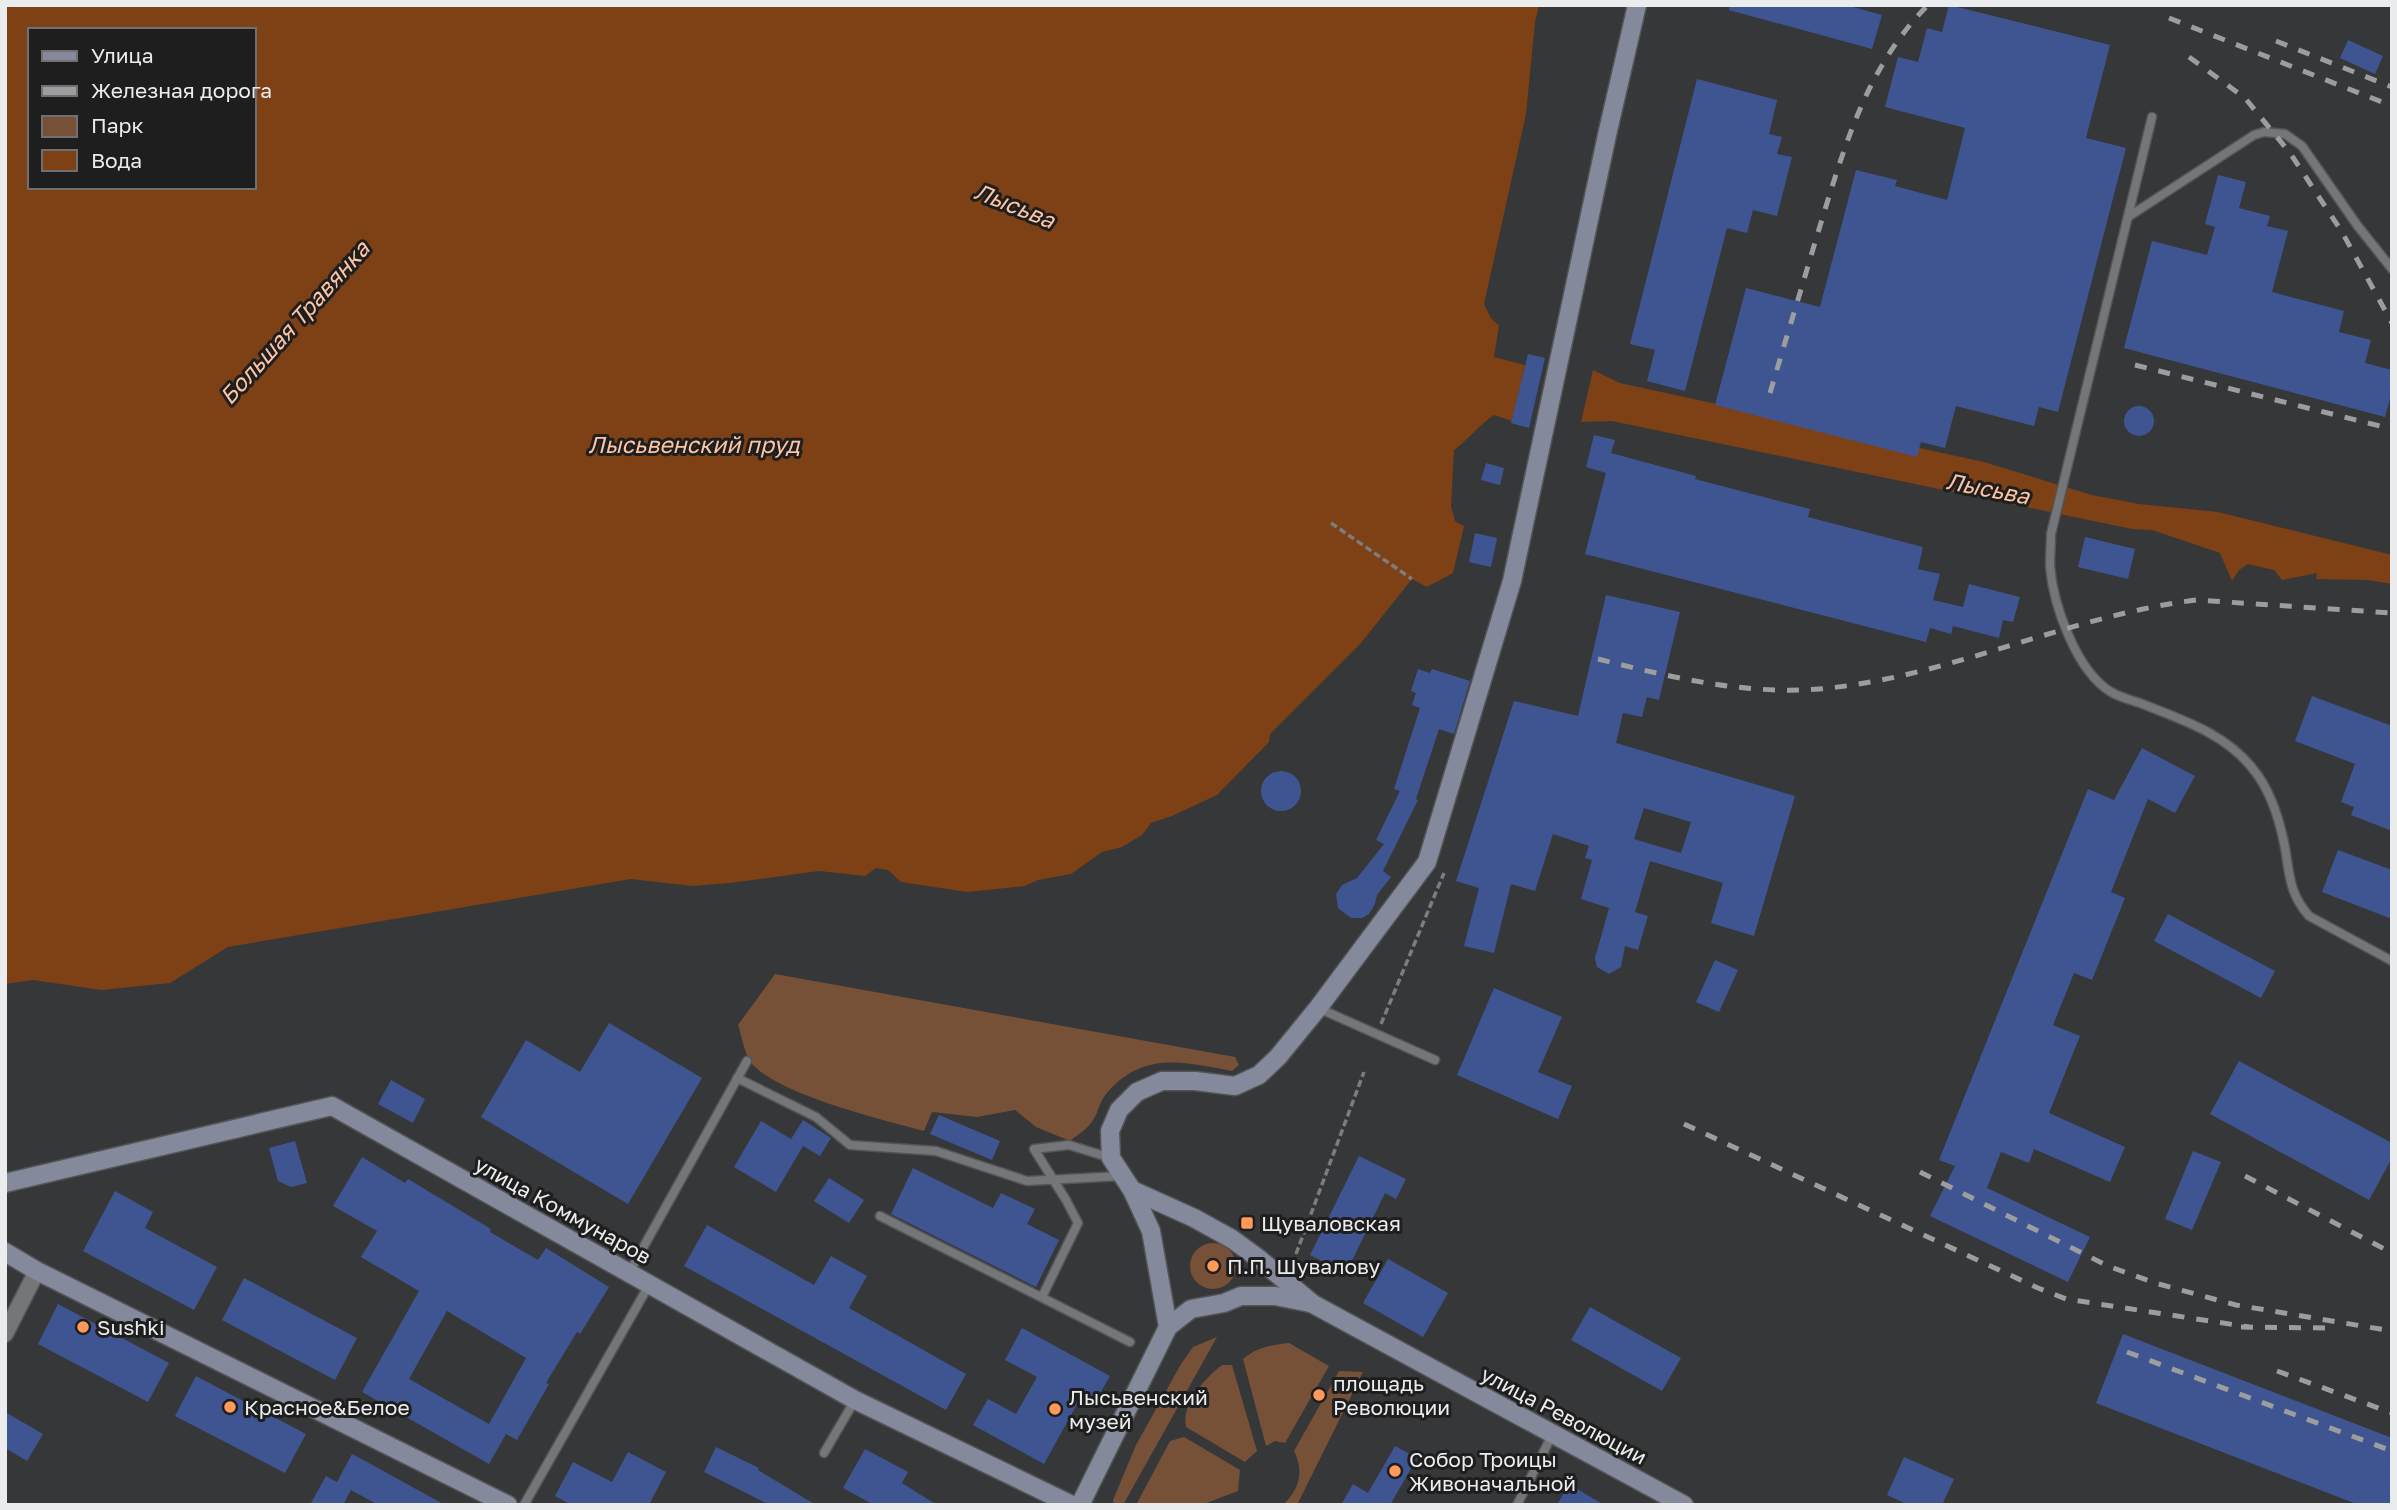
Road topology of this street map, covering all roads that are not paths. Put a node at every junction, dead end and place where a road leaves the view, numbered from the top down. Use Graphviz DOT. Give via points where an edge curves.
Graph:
graph roads {
  1 [pos="1637,5"];
  2 [pos="2152,117"];
  3 [pos="2128,217"];
  4 [pos="2392,269"];
  5 [pos="2392,961"];
  6 [pos="1318,1008"];
  7 [pos="1435,1060"];
  8 [pos="747,1061"];
  9 [pos="737,1078"];
  10 [pos="1111,1158"];
  11 [pos="1054,1180"];
  12 [pos="5,1183"];
  13 [pos="1127,1183"];
  14 [pos="880,1216"];
  15 [pos="5,1252"];
  16 [pos="37,1271"];
  17 [pos="629,1273"];
  18 [pos="649,1284"];
  19 [pos="1042,1297"];
  20 [pos="1313,1304"];
  21 [pos="1168,1327"];
  22 [pos="5,1334"];
  23 [pos="1130,1342"];
  24 [pos="855,1400"];
  25 [pos="1552,1435"];
  26 [pos="824,1454"];
  27 [pos="508,1505"];
  28 [pos="524,1505"];
  29 [pos="1072,1505"];
  30 [pos="1080,1505"];
  31 [pos="1517,1505"];
  32 [pos="1684,1505"];
  1 -- 6 [label="street" via="1512,581 1427,862"];
  2 -- 3 [label="lane"];
  3 -- 4 [label="lane" via="2254,135 2285,134 2302,146"];
  3 -- 5 [label="lane" via="2051,534 2050,567 2067,630 2092,677 2111,692 2199,726 2238,753 2254,770 2276,813 2289,883 2300,906 2330,929"];
  6 -- 7 [label="lane"];
  6 -- 10 [label="street" via="1259,1075 1235,1086 1162,1081 1137,1092 1119,1110 1110,1132"];
  8 -- 9 [label="lane"];
  9 -- 11 [label="lane" via="816,1117 850,1145 936,1151 1027,1181"];
  9 -- 17 [label="lane"];
  10 -- 11 [label="lane" via="1069,1145 1034,1149"];
  10 -- 13 [label="street"];
  11 -- 13 [label="lane"];
  11 -- 19 [label="lane" via="1078,1223"];
  12 -- 17 [label="street, улица Коммунаров" via="332,1106"];
  13 -- 20 [label="street" via="1232,1239"];
  13 -- 21 [label="street" via="1151,1231"];
  14 -- 19 [label="lane"];
  15 -- 16 [label="street"];
  16 -- 22 [label="street"];
  16 -- 27 [label="street"];
  17 -- 18 [label="street, улица Коммунаров"];
  18 -- 24 [label="street, улица Коммунаров"];
  18 -- 28 [label="lane"];
  19 -- 23 [label="lane"];
  20 -- 21 [label="street" via="1275,1296 1241,1296 1191,1309"];
  20 -- 25 [label="street, улица Революции"];
  21 -- 30 [label="street"];
  24 -- 26 [label="lane"];
  24 -- 29 [label="street, улица Коммунаров"];
  25 -- 31 [label="lane"];
  25 -- 32 [label="street, улица Революции"];
}
